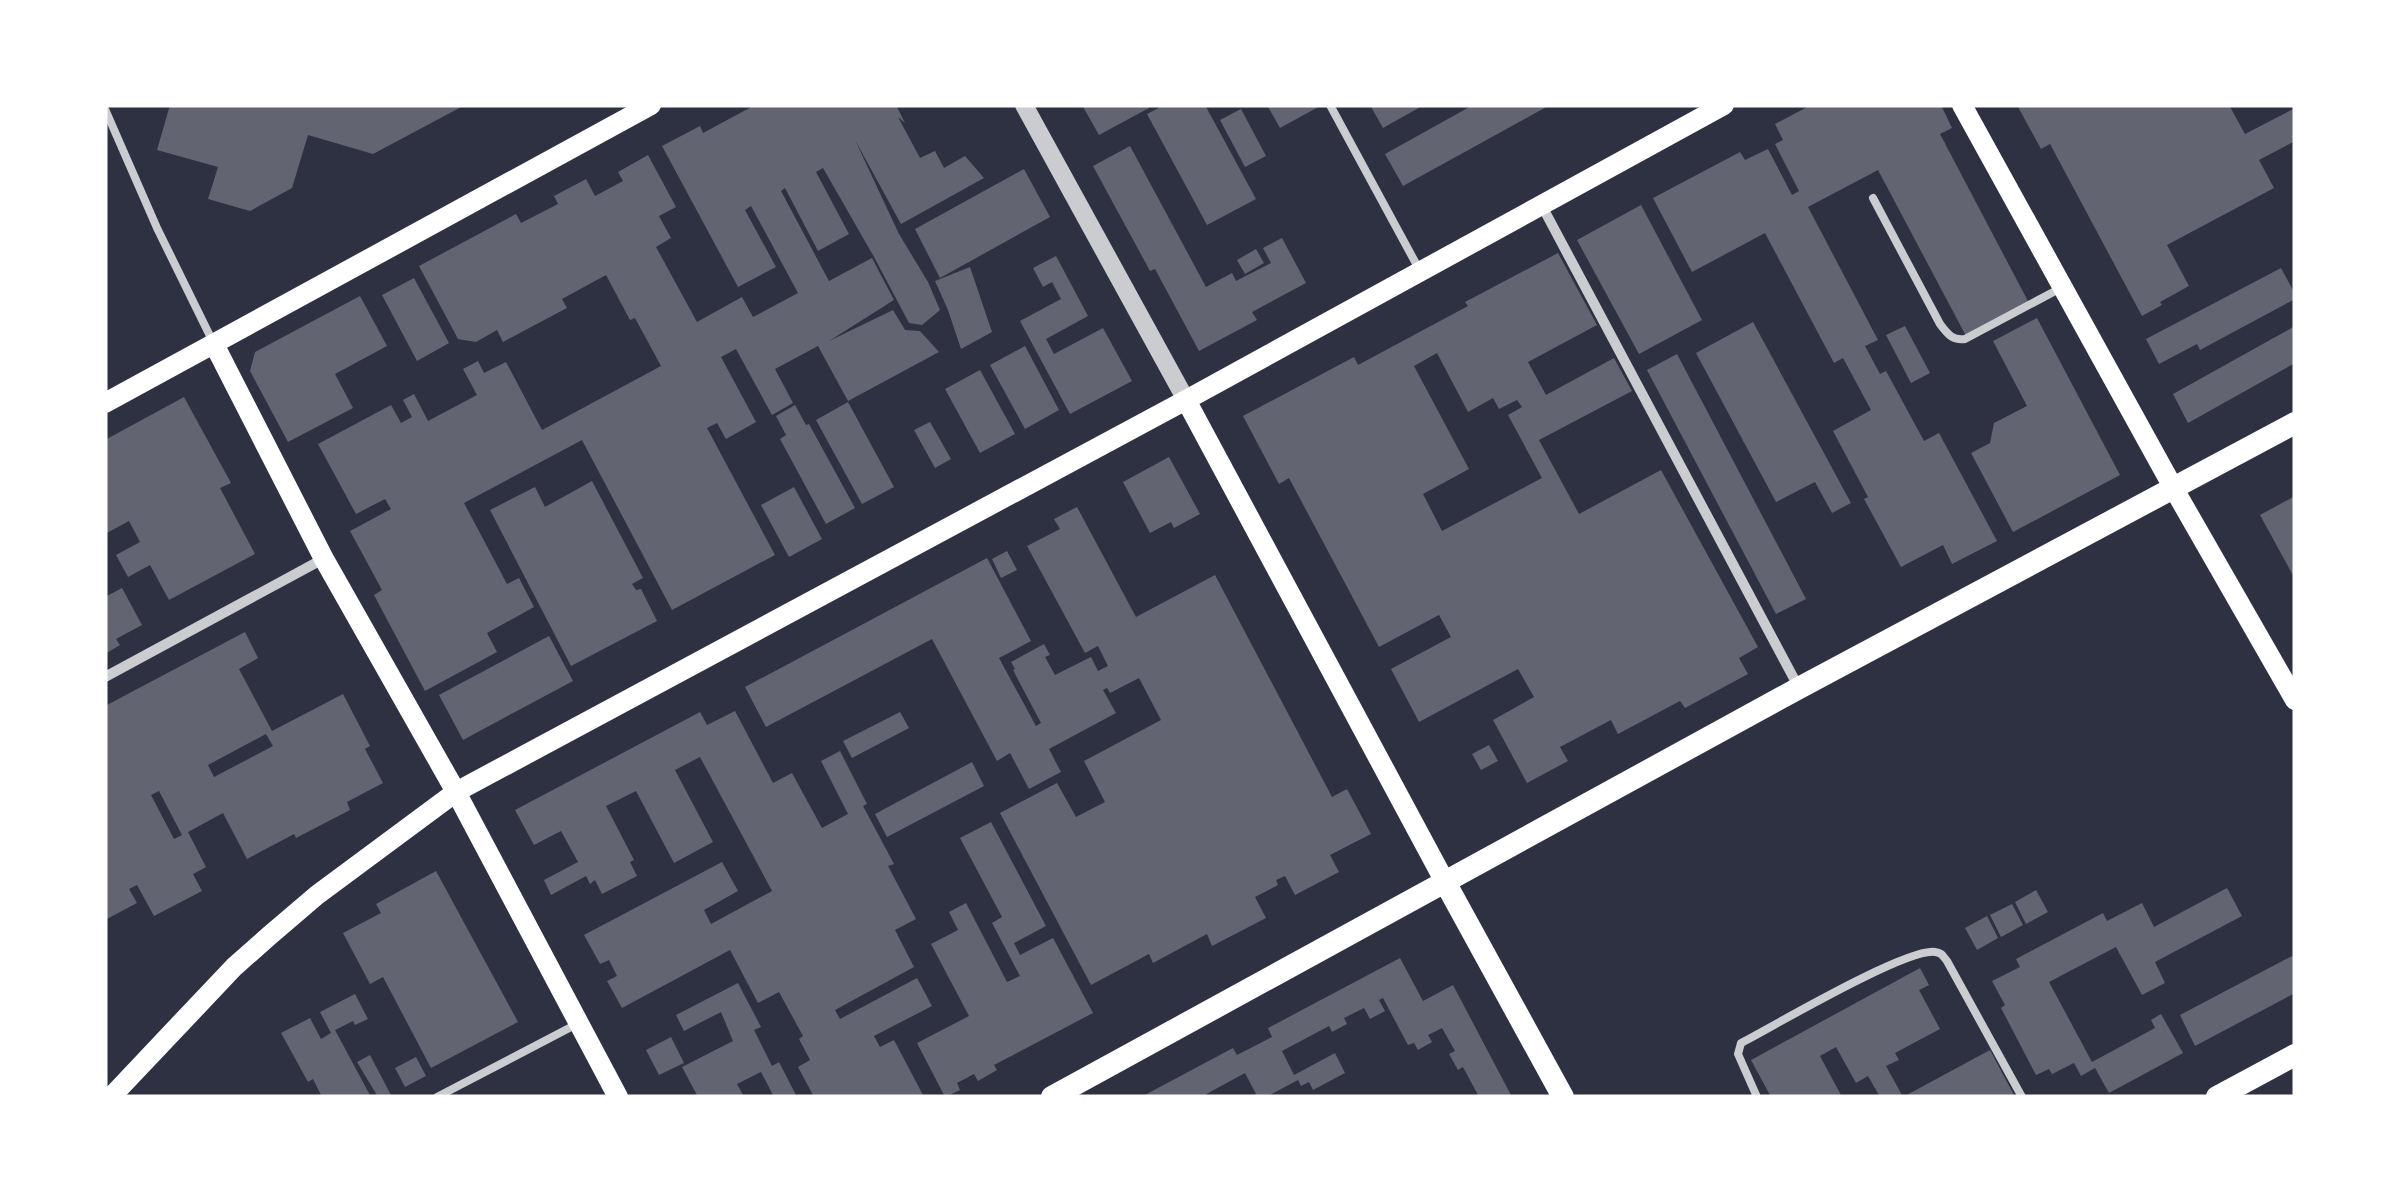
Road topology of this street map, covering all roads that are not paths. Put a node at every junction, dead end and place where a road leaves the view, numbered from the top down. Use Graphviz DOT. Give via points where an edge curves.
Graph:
graph roads {
  1 [pos="651,105"];
  2 [pos="1024,105"];
  3 [pos="1330,105"];
  4 [pos="1724,105"];
  5 [pos="1962,105"];
  6 [pos="105,109"];
  7 [pos="1873,198"];
  8 [pos="1541,205"];
  9 [pos="1420,271"];
  10 [pos="2063,287"];
  11 [pos="214,344"];
  12 [pos="1186,400"];
  13 [pos="105,403"];
  14 [pos="2295,423"];
  15 [pos="2174,488"];
  16 [pos="324,559"];
  17 [pos="105,677"];
  18 [pos="1800,688"];
  19 [pos="2295,700"];
  20 [pos="456,792"];
  21 [pos="1445,882"];
  22 [pos="578,1024"];
  23 [pos="2295,1054"];
  24 [pos="111,1097"];
  25 [pos="437,1097"];
  26 [pos="618,1097"];
  27 [pos="1052,1097"];
  28 [pos="1563,1097"];
  29 [pos="1757,1097"];
  30 [pos="2022,1097"];
  31 [pos="2217,1097"];
  1 -- 11 [label="main road"];
  2 -- 12 [label="street"];
  3 -- 9 [label="lane"];
  4 -- 8 [label="main road"];
  5 -- 10 [label="main road"];
  6 -- 11 [label="lane"];
  7 -- 10 [label="lane" via="1949,336 1965,339"];
  8 -- 9 [label="main road"];
  8 -- 18 [label="street"];
  9 -- 12 [label="main road"];
  10 -- 15 [label="main road"];
  11 -- 13 [label="main road"];
  11 -- 16 [label="main road"];
  12 -- 20 [label="main road"];
  12 -- 21 [label="main road"];
  14 -- 15 [label="main road"];
  15 -- 18 [label="main road"];
  15 -- 19 [label="main road"];
  16 -- 17 [label="street"];
  16 -- 20 [label="main road"];
  18 -- 21 [label="main road"];
  20 -- 22 [label="main road"];
  20 -- 24 [label="main road" via="269,936"];
  21 -- 27 [label="main road"];
  21 -- 28 [label="main road"];
  22 -- 25 [label="lane"];
  22 -- 26 [label="main road"];
  23 -- 31 [label="main road"];
  29 -- 30 [label="lane" via="1738,1054 1741,1043 1880,969 1934,952 1947,961"];
}
